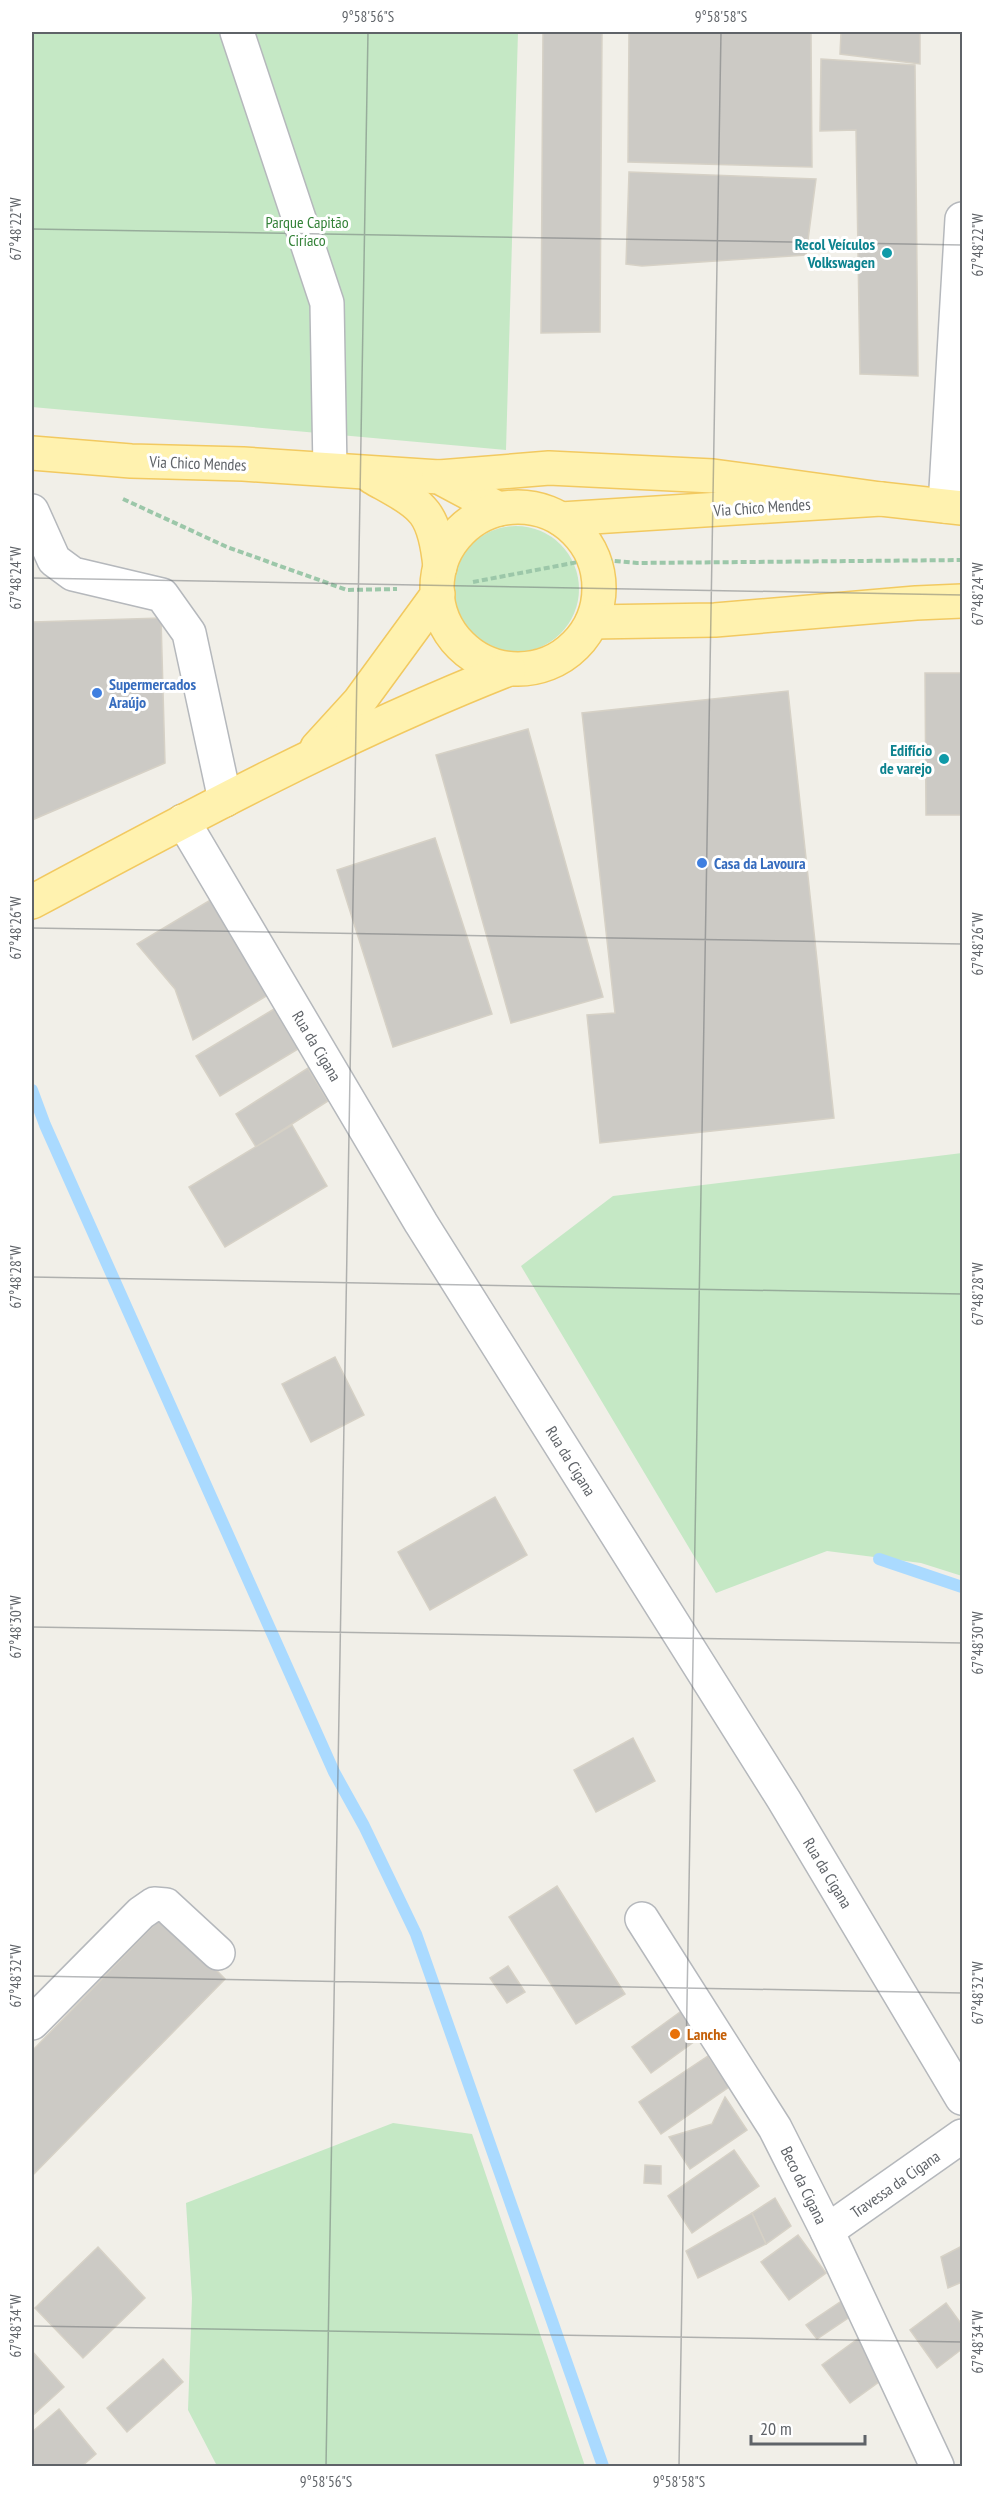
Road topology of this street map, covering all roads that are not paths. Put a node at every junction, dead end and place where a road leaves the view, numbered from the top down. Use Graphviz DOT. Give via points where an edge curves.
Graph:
graph roads {
  1 [pos="237,32"];
  2 [pos="963,219"];
  3 [pos="32,453"];
  4 [pos="330,469"];
  5 [pos="365,473"];
  6 [pos="439,477"];
  7 [pos="881,499"];
  8 [pos="954,507"];
  9 [pos="499,509"];
  10 [pos="32,511"];
  11 [pos="561,519"];
  12 [pos="438,583"];
  13 [pos="963,601"];
  14 [pos="592,622"];
  15 [pos="509,669"];
  16 [pos="306,760"];
  17 [pos="225,800"];
  18 [pos="183,821"];
  19 [pos="32,902"];
  20 [pos="642,1918"];
  21 [pos="218,1953"];
  22 [pos="32,2023"];
  23 [pos="963,2098"];
  24 [pos="963,2136"];
  25 [pos="827,2231"];
  26 [pos="937,2466"];
  1 -- 4 [label="street" via="327,303"];
  2 -- 8 [label="street"];
  3 -- 4 [label="main road, Via Chico Mendes"];
  4 -- 5 [label="main road, Via Chico Mendes"];
  5 -- 6 [label="main road, Via Chico Mendes"];
  5 -- 12 [label="main road, Via Chico Mendes" via="414,501 431,521 437,540"];
  6 -- 7 [label="main road" via="549,468 713,476"];
  6 -- 9 [label="main road, Via Chico Mendes"];
  7 -- 8 [label="main road, Via Chico Mendes"];
  7 -- 11 [label="main road, Via Chico Mendes"];
  9 -- 11 [label="main road" via="520,506"];
  9 -- 12 [label="main road" via="479,516 462,529 448,546"];
  10 -- 17 [label="street" via="54,560 73,574 162,595 189,633"];
  11 -- 14 [label="main road" via="577,532 594,559 600,591"];
  12 -- 15 [label="main road, Via Chico Mendes" via="440,611 463,648 484,663"];
  12 -- 16 [label="main road" via="358,702"];
  13 -- 14 [label="main road" via="715,620"];
  14 -- 15 [label="main road" via="578,643 558,659 534,668"];
  15 -- 16 [label="main road" via="445,694"];
  16 -- 17 [label="main road"];
  17 -- 18 [label="main road"];
  18 -- 19 [label="main road"];
  18 -- 23 [label="street, Rua da Cigana" via="421,1223 784,1800"];
  20 -- 25 [label="street, Beco da Cigana" via="759,2099"];
  21 -- 22 [label="street" via="166,1905 153,1904"];
  24 -- 25 [label="street, Travessa da Cigana"];
  25 -- 26 [label="street, Beco da Cigana"];
}
